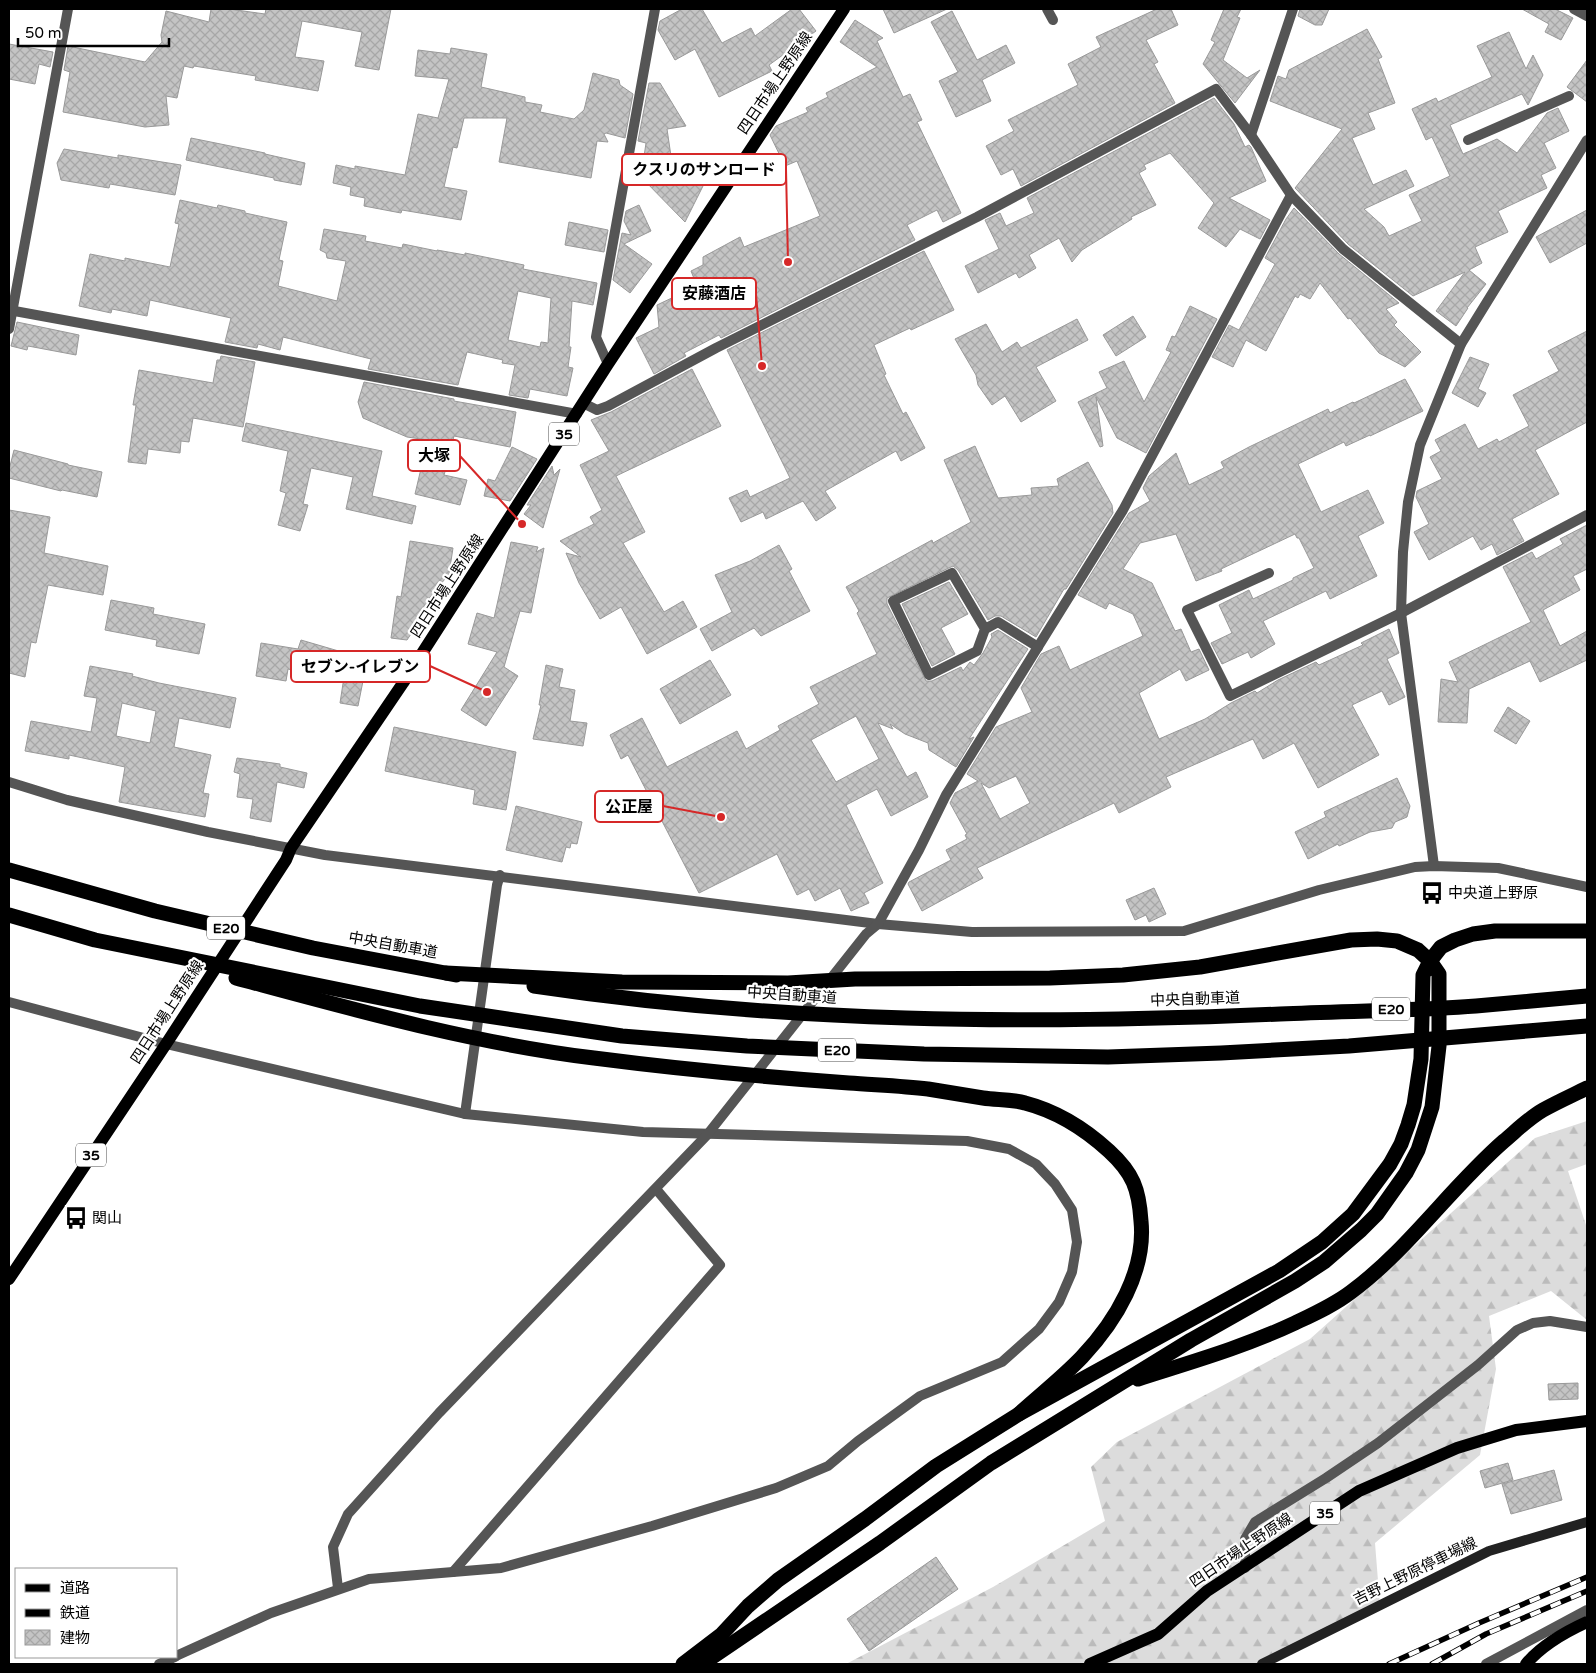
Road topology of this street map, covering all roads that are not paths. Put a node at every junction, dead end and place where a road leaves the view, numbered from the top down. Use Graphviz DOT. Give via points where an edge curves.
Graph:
graph roads {
  1 [pos="68,9"];
  2 [pos="655,9"];
  3 [pos="844,9"];
  4 [pos="1047,9"];
  5 [pos="1293,9"];
  6 [pos="1574,9"];
  7 [pos="1587,16"];
  8 [pos="1054,20"];
  9 [pos="1569,96"];
  10 [pos="1251,135"];
  11 [pos="1468,140"];
  12 [pos="1587,140"];
  13 [pos="1291,195"];
  14 [pos="10,310"];
  15 [pos="9,329"];
  16 [pos="1461,344"];
  17 [pos="608,364"];
  18 [pos="580,408"];
  19 [pos="1587,515"];
  20 [pos="1269,573"];
  21 [pos="1401,613"];
  22 [pos="985,629"];
  23 [pos="1038,647"];
  24 [pos="9,782"];
  25 [pos="288,854"];
  26 [pos="1434,866"];
  27 [pos="9,870"];
  28 [pos="499,880"];
  29 [pos="1587,887"];
  30 [pos="9,915"];
  31 [pos="878,924"];
  32 [pos="1587,931"];
  33 [pos="95,940"];
  34 [pos="1430,960"];
  35 [pos="446,973"];
  36 [pos="1587,996"];
  37 [pos="9,1002"];
  38 [pos="1587,1026"];
  39 [pos="166,1044"];
  40 [pos="1587,1088"];
  41 [pos="465,1114"];
  42 [pos="707,1135"];
  43 [pos="656,1189"];
  44 [pos="9,1279"];
  45 [pos="1587,1327"];
  46 [pos="1116,1385"];
  47 [pos="1019,1414"];
  48 [pos="1587,1421"];
  49 [pos="1587,1522"];
  50 [pos="1245,1568"];
  51 [pos="453,1572"];
  52 [pos="338,1588"];
  53 [pos="1587,1610"];
  54 [pos="1587,1622"];
  55 [pos="178,1655"];
  56 [pos="172,1658"];
  57 [pos="158,1664"];
  58 [pos="682,1664"];
  59 [pos="702,1664"];
  60 [pos="1090,1664"];
  61 [pos="1262,1664"];
  62 [pos="1486,1664"];
  63 [pos="1526,1664"];
  1 -- 14 [label="street"];
  2 -- 17 [label="street" via="596,337"];
  3 -- 17 [label="main road, 四日市場上野原線 / 35"];
  4 -- 8 [label="street"];
  5 -- 10 [label="street"];
  6 -- 7 [label="street"];
  9 -- 11 [label="street"];
  10 -- 13 [label="street"];
  10 -- 18 [label="street" via="1216,89 977,217 608,406 597,410"];
  12 -- 16 [label="street"];
  13 -- 16 [label="street" via="1342,249"];
  13 -- 23 [label="street" via="1123,510"];
  14 -- 15 [label="street"];
  14 -- 18 [label="street"];
  16 -- 21 [label="street" via="1420,445 1408,502"];
  17 -- 18 [label="main road, 四日市場上野原線 / 35"];
  18 -- 25 [label="main road, 四日市場上野原線 / 35" via="403,683"];
  19 -- 21 [label="street"];
  20 -- 21 [label="street" via="1187,610 1230,696"];
  21 -- 26 [label="street"];
  22 -- 22 [label="street" via="977,651 929,675 892,601 952,573"];
  22 -- 23 [label="street" via="998,622"];
  23 -- 31 [label="street" via="946,795"];
  24 -- 25 [label="street" via="67,800"];
  25 -- 28 [label="street" via="325,854"];
  25 -- 39 [label="main road, 四日市場上野原線 / 35"];
  26 -- 29 [label="street" via="1498,868"];
  26 -- 31 [label="street" via="1415,867 1319,890 1184,931 972,932"];
  27 -- 35 [label="highway, 中央自動車道 / E20" via="164,914 313,948"];
  28 -- 31 [label="street"];
  28 -- 41 [label="street"];
  30 -- 33 [label="highway, E20"];
  31 -- 42 [label="street" via="866,934"];
  32 -- 34 [label="highway" via="1473,934 1441,947"];
  33 -- 38 [label="highway, E20" via="420,1006 622,1036 747,1046 924,1054 1108,1057 1349,1046"];
  33 -- 47 [label="highway" via="415,1026 558,1054 679,1069 926,1089 1024,1102 1058,1115 1106,1148 1123,1164 1133,1180 1141,1212 1140,1254 1134,1277 1106,1326 1083,1356"];
  34 -- 35 [label="highway" via="1418,950 1397,941 1377,939 1351,940 1200,967 1050,978 622,982"];
  34 -- 46 [label="highway" via="1439,974 1440,1024 1432,1107 1418,1150 1392,1194 1377,1214 1324,1262"];
  34 -- 47 [label="highway" via="1423,975 1421,1060 1414,1105 1401,1144 1354,1214 1322,1242 1279,1271"];
  35 -- 36 [label="highway, 中央自動車道 / E20" via="580,993 716,1007 943,1019 1194,1018 1475,1006"];
  37 -- 39 [label="street"];
  39 -- 41 [label="street"];
  39 -- 44 [label="main road, 四日市場上野原線 / 35"];
  40 -- 46 [label="highway" via="1542,1110 1520,1127 1488,1155 1377,1271 1320,1312 1231,1350"];
  41 -- 42 [label="street" via="642,1132"];
  42 -- 43 [label="street"];
  42 -- 51 [label="street" via="967,1141 1009,1149 1036,1164 1055,1184 1072,1210 1077,1242 1072,1272 1059,1302 1040,1329 1002,1362 920,1396 828,1466 776,1488 624,1534 501,1568"];
  43 -- 51 [label="street" via="720,1265"];
  43 -- 52 [label="street" via="440,1413 348,1514 333,1547"];
  45 -- 50 [label="street" via="1550,1320 1517,1330 1471,1371 1378,1443 1255,1522 1245,1539"];
  46 -- 59 [label="highway" via="991,1463"];
  47 -- 58 [label="highway" via="936,1466 778,1580 720,1635"];
  48 -- 50 [label="main road, 四日市場上野原線 / 35" via="1516,1430 1457,1448 1359,1491"];
  49 -- 61 [label="main road, 吉野上野原停車場線" via="1489,1551"];
  50 -- 60 [label="main road, 四日市場上野原線 / 35" via="1207,1591 1158,1634"];
  51 -- 52 [label="street" via="369,1579"];
  52 -- 55 [label="street" via="271,1613"];
  53 -- 62 [label="street"];
  54 -- 63 [label="main road" via="1544,1647"];
  56 -- 57 [label="street"];
}
